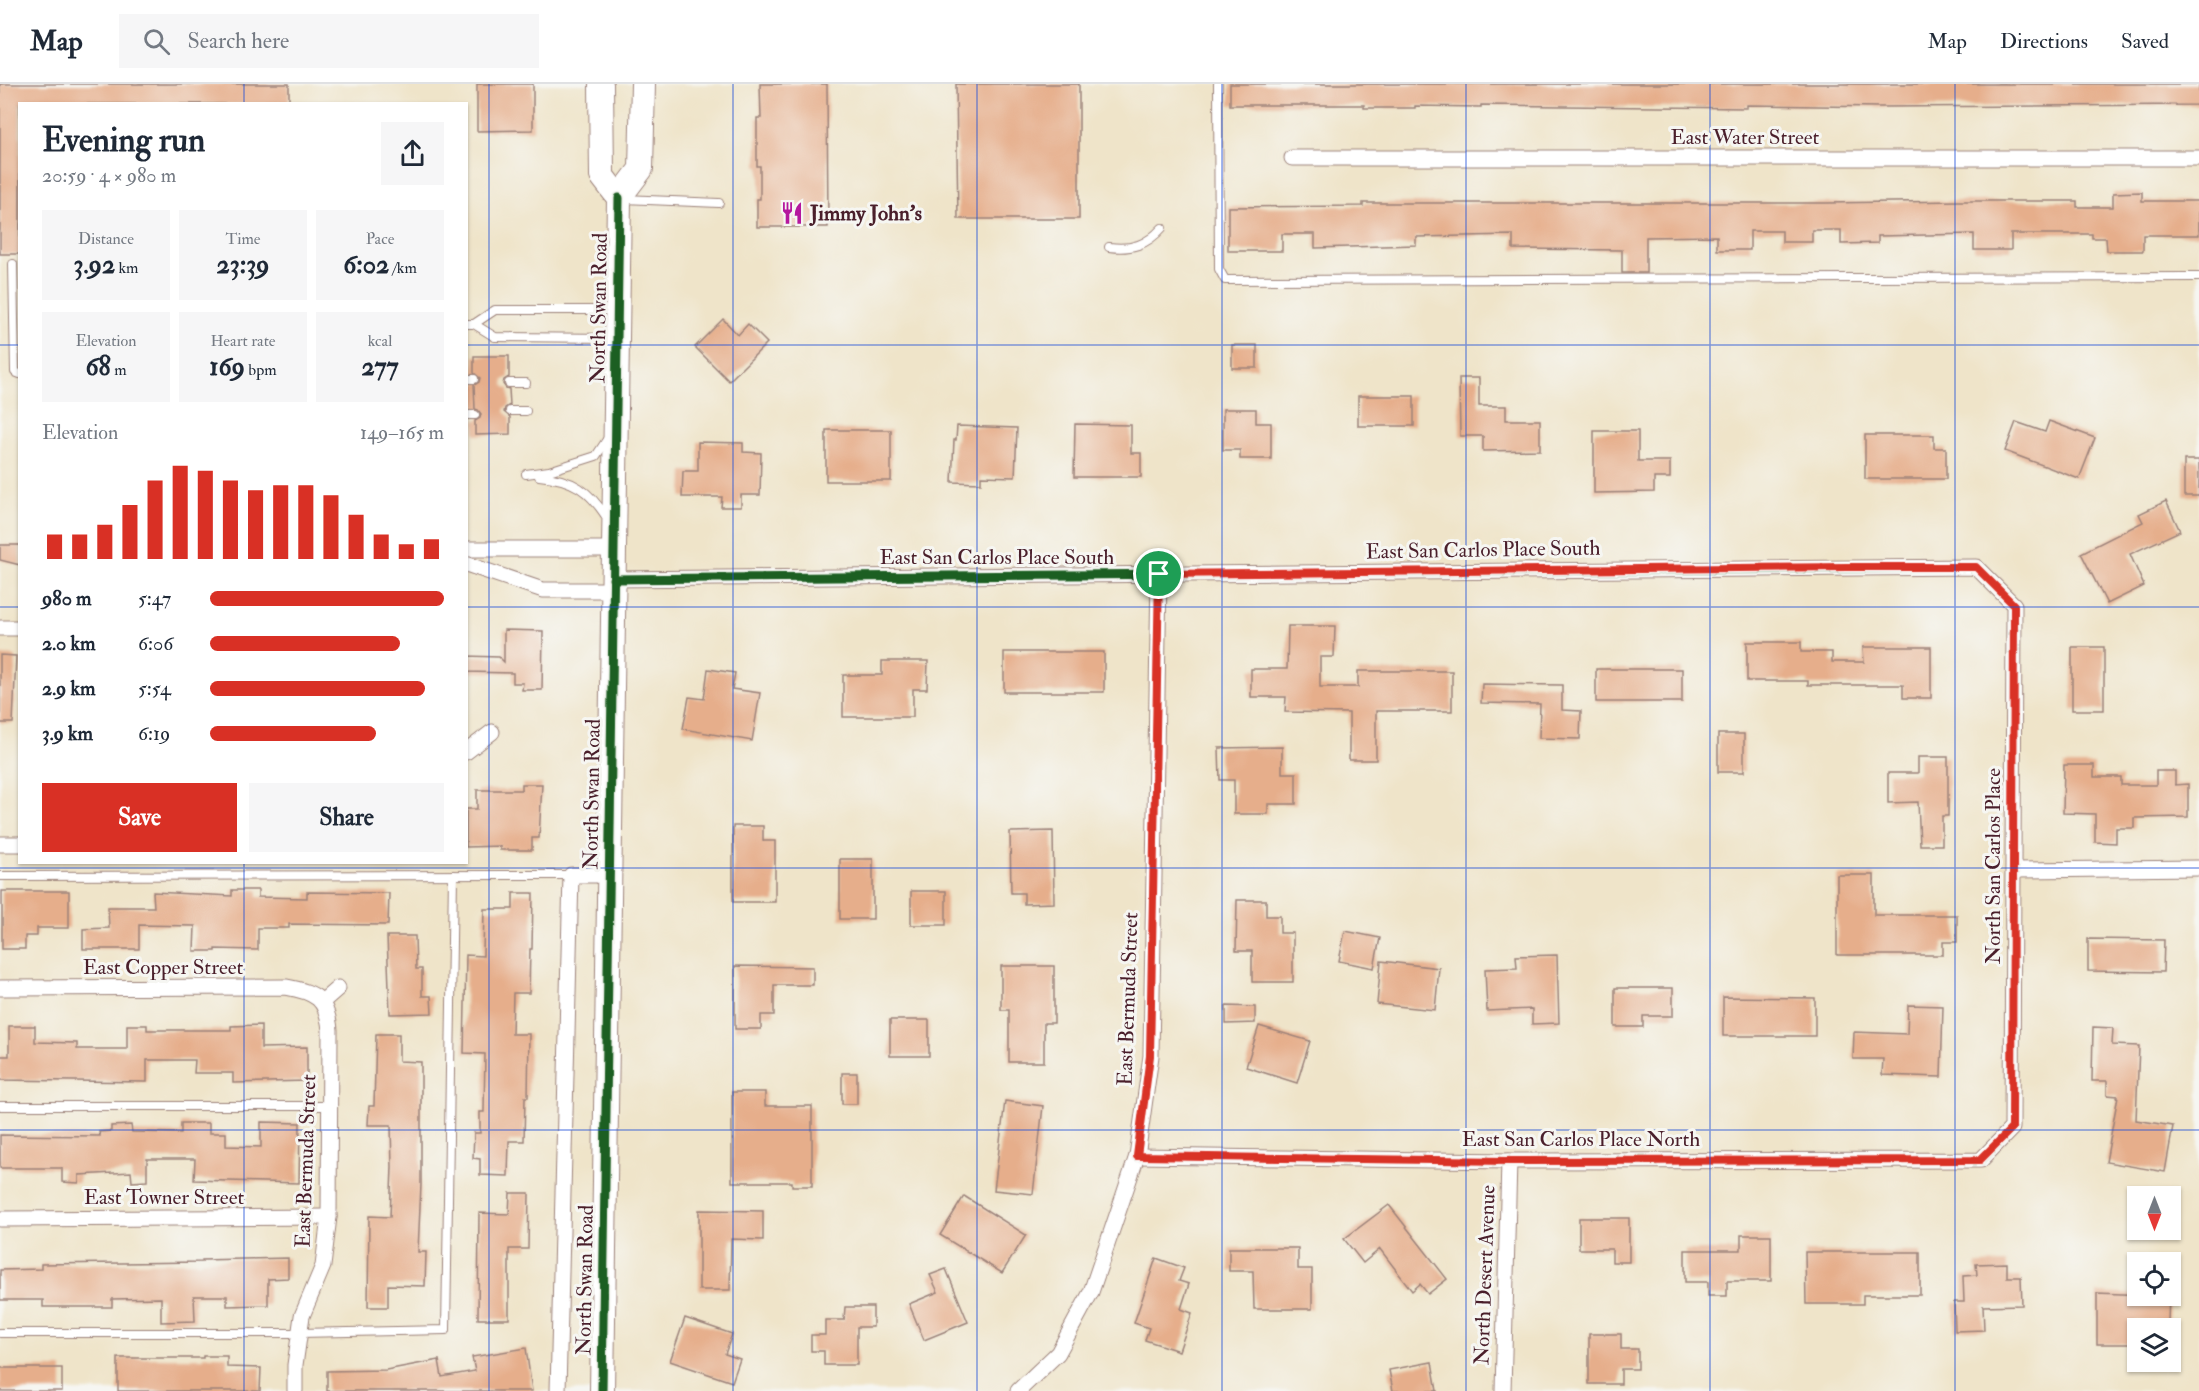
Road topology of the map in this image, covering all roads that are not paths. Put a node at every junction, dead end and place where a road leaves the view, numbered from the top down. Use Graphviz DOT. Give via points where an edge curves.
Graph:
graph roads {
  1 [pos="602,84"];
  2 [pos="643,84"];
  3 [pos="1218,84"];
  4 [pos="1292,158"];
  5 [pos="2199,158"];
  6 [pos="619,198"];
  7 [pos="719,203"];
  8 [pos="1162,228"];
  9 [pos="1109,247"];
  10 [pos="13,264"];
  11 [pos="2199,277"];
  12 [pos="617,310"];
  13 [pos="470,324"];
  14 [pos="616,338"];
  15 [pos="18,373"];
  16 [pos="509,383"];
  17 [pos="526,383"];
  18 [pos="615,404"];
  19 [pos="510,411"];
  20 [pos="526,411"];
  21 [pos="613,539"];
  22 [pos="468,549"];
  23 [pos="468,565"];
  24 [pos="1159,574"];
  25 [pos="613,584"];
  26 [pos="2014,605"];
  27 [pos="0,628"];
  28 [pos="18,628"];
  29 [pos="492,732"];
  30 [pos="468,750"];
  31 [pos="0,844"];
  32 [pos="18,844"];
  33 [pos="2199,868"];
  34 [pos="2014,870"];
  35 [pos="453,875"];
  36 [pos="571,875"];
  37 [pos="609,875"];
  38 [pos="0,876"];
  39 [pos="0,988"];
  40 [pos="338,988"];
  41 [pos="322,1002"];
  42 [pos="0,1106"];
  43 [pos="330,1106"];
  44 [pos="2012,1128"];
  45 [pos="1137,1156"];
  46 [pos="1509,1161"];
  47 [pos="329,1217"];
  48 [pos="0,1219"];
  49 [pos="0,1333"];
  50 [pos="299,1333"];
  51 [pos="295,1391"];
  52 [pos="558,1391"];
  53 [pos="602,1391"];
  54 [pos="1018,1391"];
  55 [pos="1503,1391"];
  1 -- 6 [label="main road" via="602,176"];
  2 -- 6 [label="main road" via="641,169"];
  3 -- 11 [label="lane" via="1219,269 1225,280"];
  4 -- 5 [label="street, East Water Street"];
  6 -- 7 [label="lane"];
  6 -- 12 [label="main road, North Swan Road"];
  8 -- 9 [label="lane" via="1153,237 1127,249"];
  10 -- 15 [label="lane"];
  12 -- 13 [label="lane" via="495,310"];
  12 -- 14 [label="main road, North Swan Road"];
  13 -- 14 [label="lane" via="495,337"];
  14 -- 18 [label="main road, North Swan Road"];
  16 -- 17 [label="lane"];
  18 -- 21 [label="main road, North Swan Road"];
  18 -- 21 [label="lane" via="609,436 596,456 526,474 553,477 580,487 595,499"];
  19 -- 20 [label="lane"];
  21 -- 22 [label="street"];
  21 -- 25 [label="main road, North Swan Road"];
  23 -- 25 [label="street" via="543,590"];
  24 -- 25 [label="street, East San Carlos Place South"];
  24 -- 26 [label="street, East San Carlos Place South" via="1976,567"];
  24 -- 45 [label="street, East Bermuda Street" via="1150,1056"];
  25 -- 37 [label="main road, North Swan Road"];
  26 -- 34 [label="street, North San Carlos Place"];
  27 -- 28 [label="street"];
  29 -- 30 [label="street"];
  31 -- 32 [label="street"];
  33 -- 34 [label="street"];
  34 -- 44 [label="street, North San Carlos Place"];
  35 -- 36 [label="lane"];
  35 -- 38 [label="lane"];
  35 -- 50 [label="lane" via="446,1330"];
  36 -- 37 [label="street, North Swan Road"];
  36 -- 52 [label="street, North Swan Road"];
  37 -- 53 [label="main road, North Swan Road"];
  39 -- 41 [label="street, East Copper Street" via="286,987 303,990"];
  40 -- 41 [label="street"];
  41 -- 43 [label="street, East Bermuda Street" via="330,1030"];
  42 -- 43 [label="lane"];
  43 -- 47 [label="street, East Bermuda Street"];
  44 -- 46 [label="street, East San Carlos Place North" via="1980,1160"];
  45 -- 46 [label="street, East San Carlos Place North"];
  45 -- 54 [label="street, East Bermuda Street" via="1091,1293 1059,1353"];
  46 -- 55 [label="street, North Desert Avenue"];
  47 -- 48 [label="street, East Towner Street"];
  47 -- 50 [label="street, East Bermuda Street" via="323,1266"];
  49 -- 50 [label="lane"];
  50 -- 51 [label="street, East Bermuda Street"];
}
